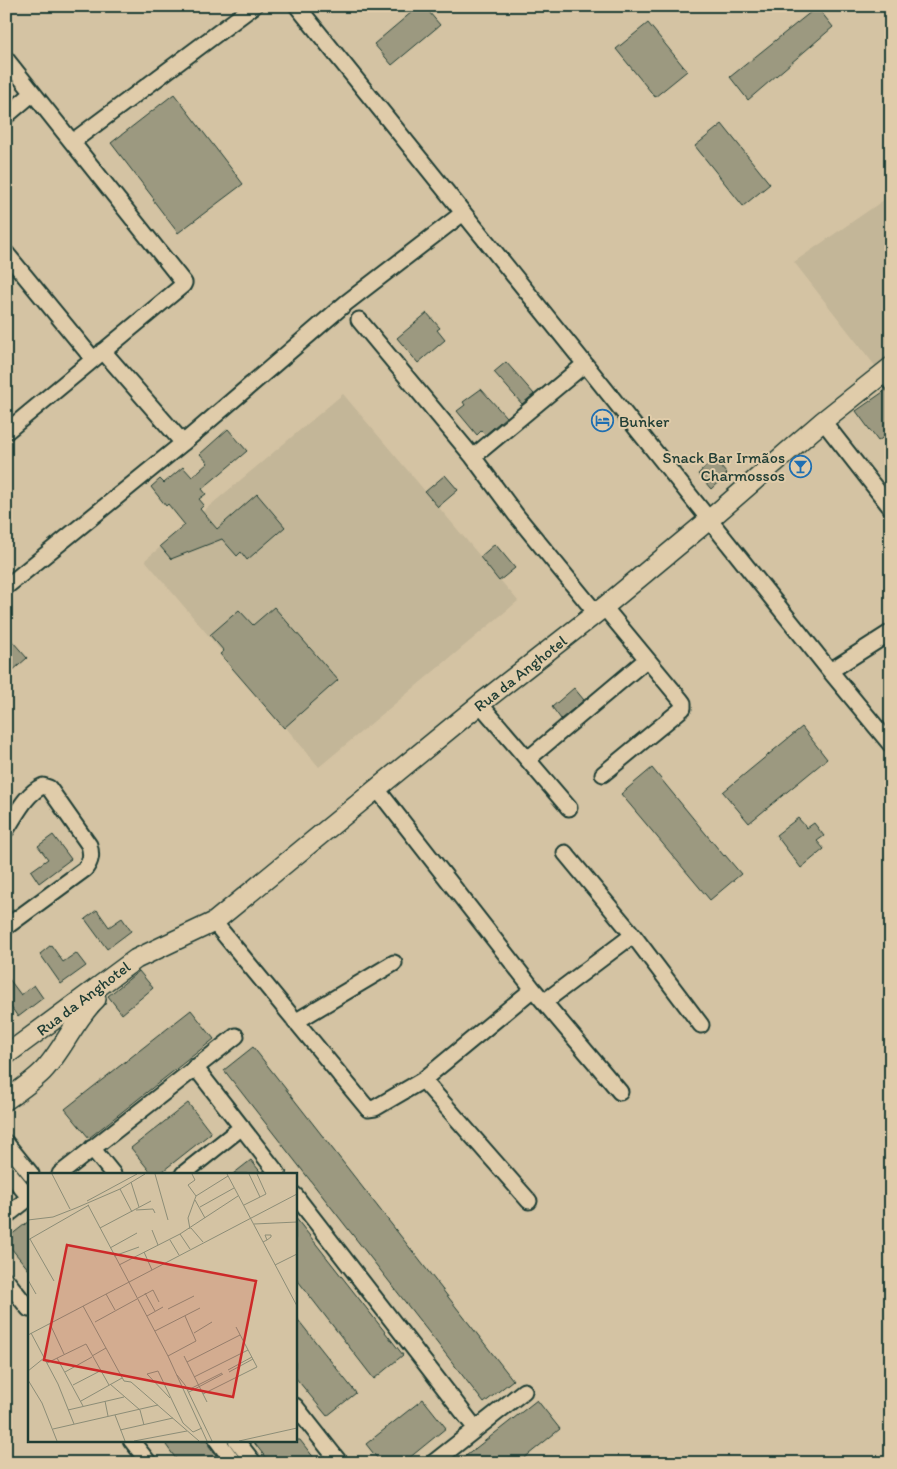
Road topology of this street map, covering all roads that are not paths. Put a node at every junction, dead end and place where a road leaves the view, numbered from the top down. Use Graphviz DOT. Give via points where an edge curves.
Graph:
graph roads {
  1 [pos="254,6"];
  2 [pos="298,6"];
  3 [pos="6,59"];
  4 [pos="33,93"];
  5 [pos="6,116"];
  6 [pos="72,142"];
  7 [pos="463,213"];
  8 [pos="6,253"];
  9 [pos="359,320"];
  10 [pos="98,355"];
  11 [pos="585,364"];
  12 [pos="889,374"];
  13 [pos="823,421"];
  14 [pos="6,432"];
  15 [pos="183,443"];
  16 [pos="473,457"];
  17 [pos="891,508"];
  18 [pos="710,519"];
  19 [pos="6,587"];
  20 [pos="600,610"];
  21 [pos="891,632"];
  22 [pos="647,659"];
  23 [pos="830,671"];
  24 [pos="480,704"];
  25 [pos="891,745"];
  26 [pos="528,759"];
  27 [pos="603,774"];
  28 [pos="376,788"];
  29 [pos="569,808"];
  30 [pos="6,830"];
  31 [pos="565,854"];
  32 [pos="214,922"];
  33 [pos="6,927"];
  34 [pos="633,935"];
  35 [pos="136,958"];
  36 [pos="394,963"];
  37 [pos="533,989"];
  38 [pos="544,1002"];
  39 [pos="295,1022"];
  40 [pos="700,1025"];
  41 [pos="236,1036"];
  42 [pos="6,1055"];
  43 [pos="196,1067"];
  44 [pos="423,1080"];
  45 [pos="620,1092"];
  46 [pos="6,1100"];
  47 [pos="242,1127"];
  48 [pos="6,1143"];
  49 [pos="92,1148"];
  50 [pos="6,1170"];
  51 [pos="29,1173"];
  52 [pos="61,1173"];
  53 [pos="112,1173"];
  54 [pos="184,1173"];
  55 [pos="277,1173"];
  56 [pos="28,1197"];
  57 [pos="296,1197"];
  58 [pos="28,1199"];
  59 [pos="529,1201"];
  60 [pos="6,1216"];
  61 [pos="6,1280"];
  62 [pos="28,1308"];
  63 [pos="524,1391"];
  64 [pos="296,1407"];
  65 [pos="476,1429"];
  66 [pos="132,1442"];
  67 [pos="218,1442"];
  68 [pos="238,1442"];
  69 [pos="148,1463"];
  70 [pos="234,1463"];
  71 [pos="254,1463"];
  72 [pos="340,1463"];
  73 [pos="433,1463"];
  1 -- 6 [label="street"];
  2 -- 7 [label="street"];
  3 -- 4 [label="street"];
  4 -- 5 [label="street"];
  4 -- 6 [label="street"];
  6 -- 10 [label="street" via="184,282"];
  7 -- 11 [label="street"];
  7 -- 15 [label="street" via="346,303"];
  8 -- 10 [label="street"];
  9 -- 16 [label="street"];
  10 -- 14 [label="street"];
  10 -- 15 [label="street"];
  11 -- 16 [label="street"];
  11 -- 18 [label="street"];
  12 -- 13 [label="main road, Rua da Anghotel"];
  13 -- 17 [label="street"];
  13 -- 18 [label="main road, Rua da Anghotel"];
  15 -- 19 [label="street"];
  16 -- 20 [label="street" via="516,515"];
  18 -- 20 [label="main road, Rua da Anghotel"];
  18 -- 23 [label="street"];
  20 -- 22 [label="street"];
  20 -- 24 [label="main road, Rua da Anghotel"];
  21 -- 23 [label="street"];
  22 -- 26 [label="street"];
  22 -- 27 [label="street" via="683,703 683,708"];
  23 -- 25 [label="street"];
  24 -- 26 [label="street"];
  24 -- 28 [label="main road, Rua da Anghotel"];
  26 -- 29 [label="street"];
  28 -- 32 [label="main road, Rua da Anghotel"];
  28 -- 37 [label="street"];
  30 -- 33 [label="street" via="30,795 43,786 50,788 89,845 91,854 85,870"];
  31 -- 34 [label="street"];
  32 -- 35 [label="main road, Rua da Anghotel"];
  32 -- 39 [label="street"];
  34 -- 38 [label="street"];
  34 -- 40 [label="street"];
  35 -- 42 [label="main road, Rua da Anghotel"];
  35 -- 46 [label="main road, Rua da Anghotel" via="89,1006 43,1070"];
  36 -- 39 [label="street"];
  37 -- 38 [label="street"];
  37 -- 44 [label="street"];
  38 -- 45 [label="street"];
  39 -- 44 [label="street" via="368,1109"];
  41 -- 43 [label="street"];
  43 -- 47 [label="street"];
  43 -- 49 [label="street"];
  44 -- 59 [label="street"];
  47 -- 54 [label="street"];
  47 -- 55 [label="street"];
  48 -- 51 [label="street"];
  49 -- 52 [label="street"];
  49 -- 53 [label="street"];
  50 -- 56 [label="street"];
  57 -- 65 [label="street"];
  58 -- 60 [label="street"];
  61 -- 62 [label="street"];
  63 -- 65 [label="street"];
  64 -- 72 [label="street"];
  65 -- 73 [label="street"];
  66 -- 69 [label="street"];
  67 -- 70 [label="street"];
  68 -- 71 [label="street"];
}
